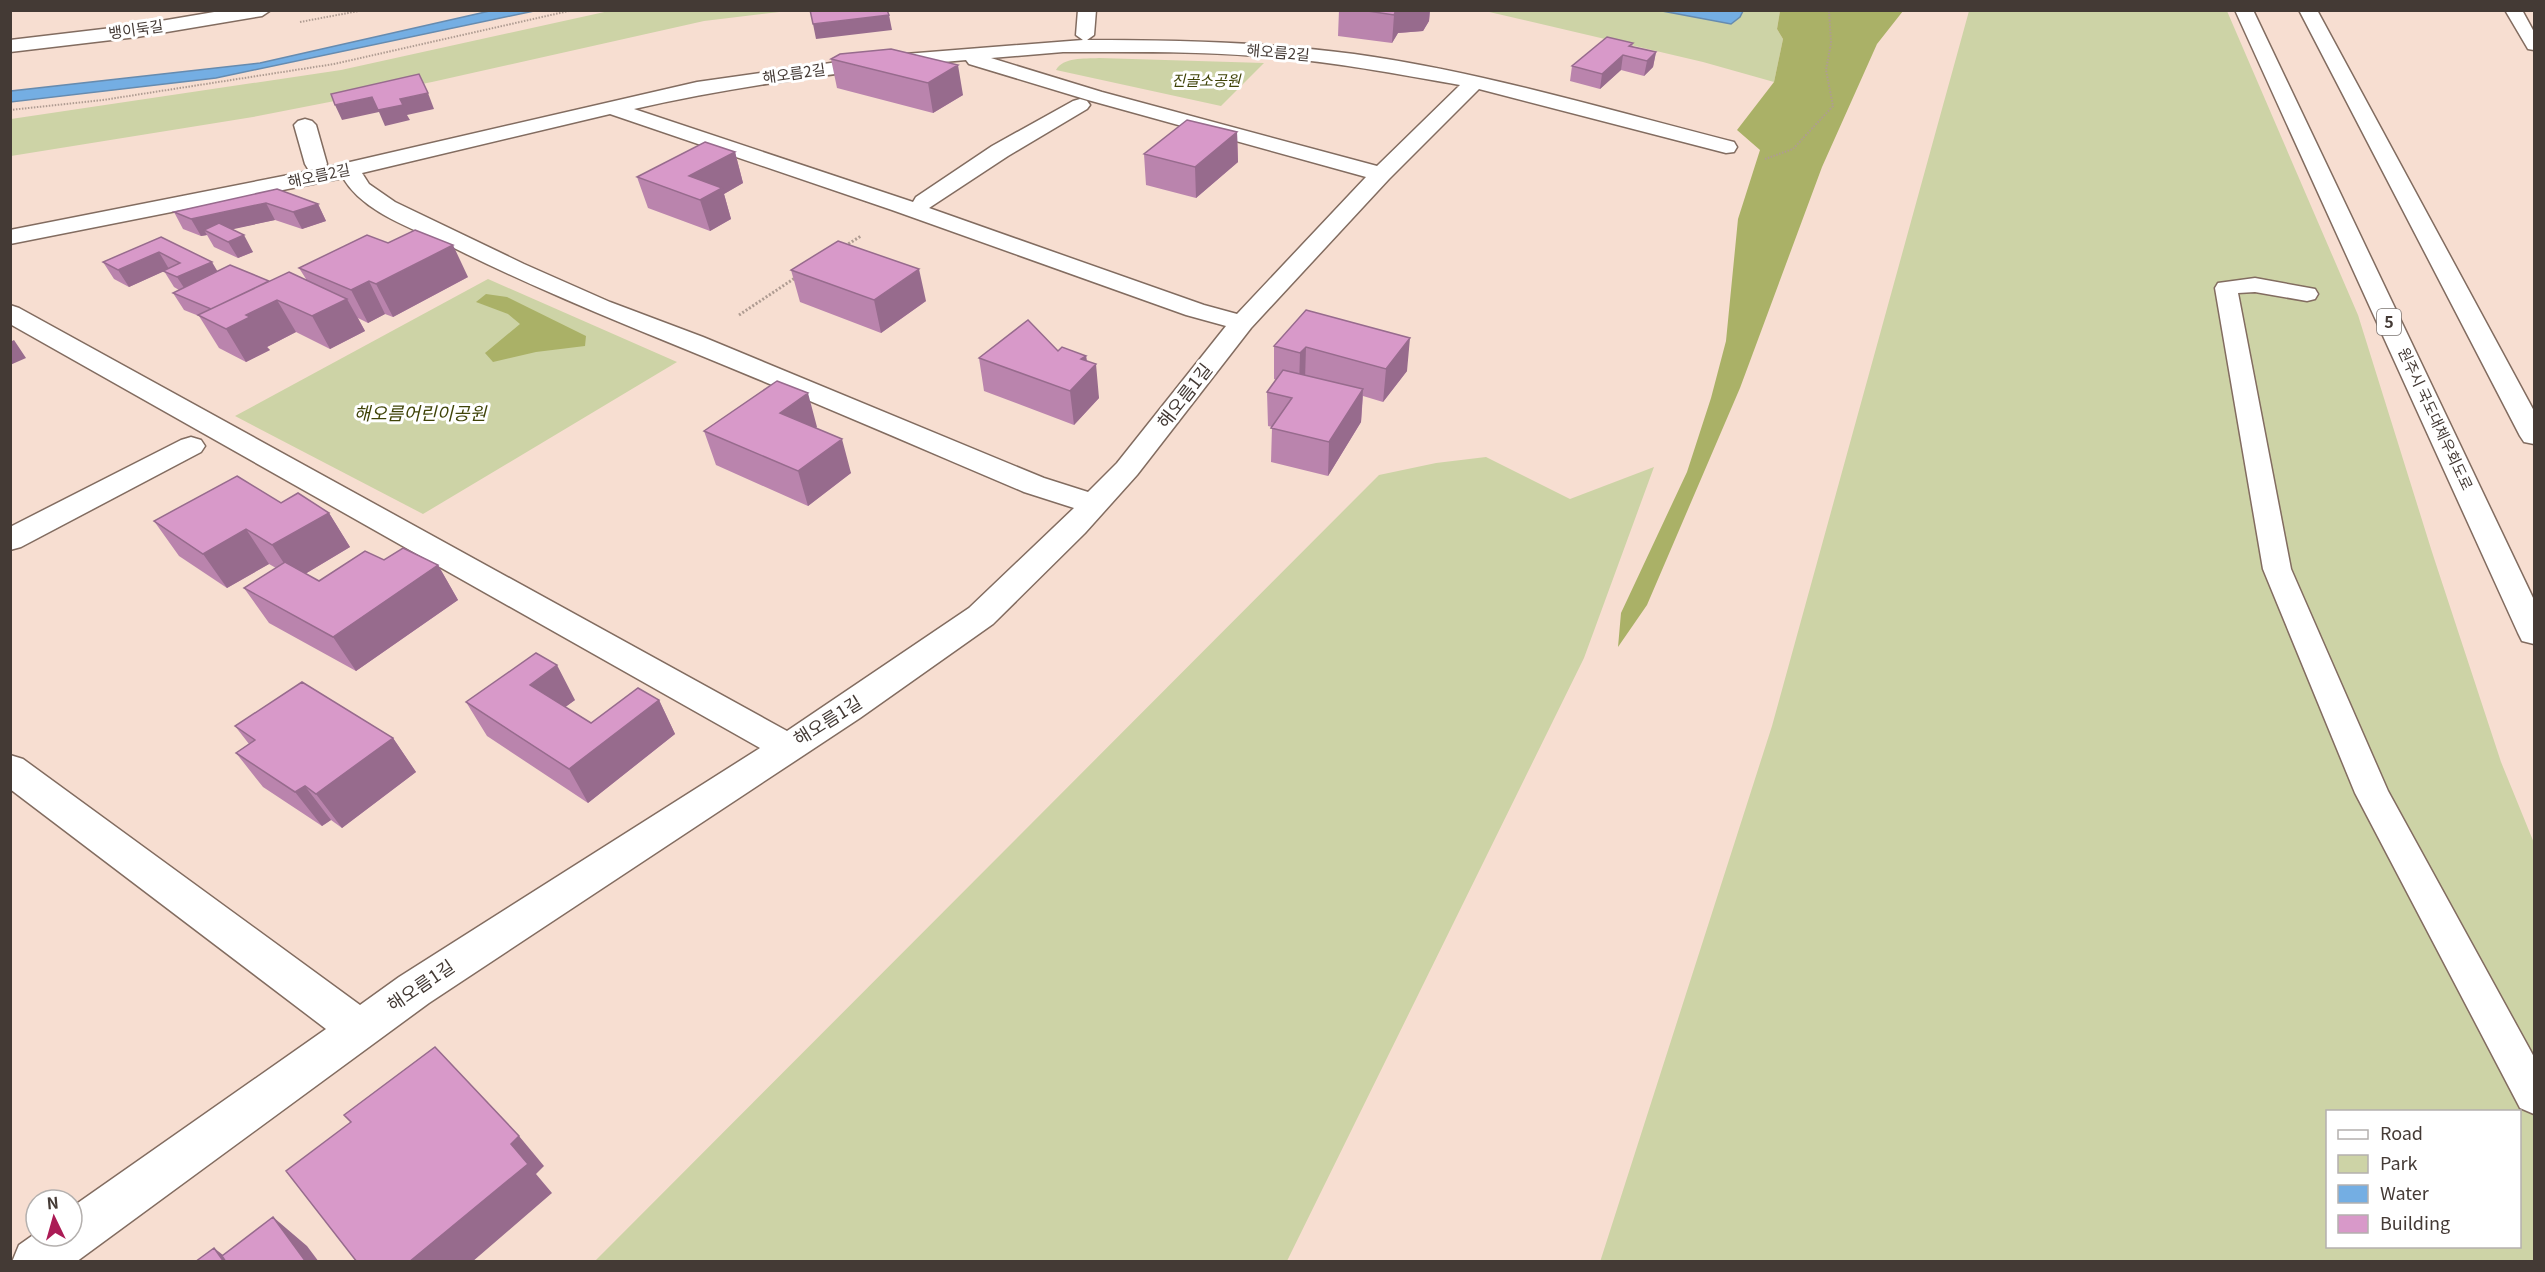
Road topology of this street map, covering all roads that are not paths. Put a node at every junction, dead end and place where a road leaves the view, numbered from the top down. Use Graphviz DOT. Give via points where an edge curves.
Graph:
graph roads {
  1 [pos="262,10"];
  2 [pos="1087,10"];
  3 [pos="2244,10"];
  4 [pos="2307,10"];
  5 [pos="2513,10"];
  6 [pos="1085,35"];
  7 [pos="2535,45"];
  8 [pos="10,46"];
  9 [pos="1041,48"];
  10 [pos="956,54"];
  11 [pos="1024,74"];
  12 [pos="1475,82"];
  13 [pos="1080,105"];
  14 [pos="609,107"];
  15 [pos="305,125"];
  16 [pos="1726,147"];
  17 [pos="316,164"];
  18 [pos="349,170"];
  19 [pos="1381,174"];
  20 [pos="924,202"];
  21 [pos="10,237"];
  22 [pos="2307,294"];
  23 [pos="10,313"];
  24 [pos="1242,323"];
  25 [pos="2535,436"];
  26 [pos="191,446"];
  27 [pos="1093,504"];
  28 [pos="10,540"];
  29 [pos="2535,633"];
  30 [pos="787,747"];
  31 [pos="10,769"];
  32 [pos="359,1029"];
  33 [pos="2535,1095"];
  34 [pos="84,1227"];
  35 [pos="55,1248"];
  36 [pos="36,1262"];
  1 -- 8 [label="main road, 뱅이둑길" via="137,31"];
  2 -- 6 [label="main road"];
  3 -- 29 [label="main road, 원주시 국도대체우회도로 / 5"];
  4 -- 25 [label="main road"];
  5 -- 7 [label="lane"];
  9 -- 10 [label="main road, 해오름2길"];
  9 -- 11 [label="main road" via="1025,62"];
  9 -- 12 [label="main road, 해오름2길" via="1257,50 1354,60"];
  10 -- 11 [label="main road"];
  10 -- 14 [label="main road, 해오름2길" via="697,88"];
  11 -- 19 [label="main road"];
  12 -- 16 [label="main road, 해오름2길"];
  12 -- 19 [label="main road, 해오름1길"];
  13 -- 20 [label="main road"];
  14 -- 18 [label="main road, 해오름2길"];
  14 -- 24 [label="main road"];
  15 -- 17 [label="main road"];
  18 -- 21 [label="main road, 해오름2길"];
  18 -- 27 [label="main road" via="360,188 387,207 515,269 1034,485"];
  19 -- 24 [label="main road, 해오름1길"];
  22 -- 33 [label="lane" via="2255,285 2226,288 2277,569 2372,793"];
  23 -- 30 [label="main road"];
  24 -- 27 [label="main road, 해오름1길" via="1127,469"];
  26 -- 28 [label="main road"];
  27 -- 30 [label="main road, 해오름1길" via="981,616"];
  30 -- 32 [label="main road, 해오름1길"];
  31 -- 32 [label="main road"];
  32 -- 34 [label="main road, 해오름1길"];
  35 -- 36 [label="main road, 해오름1길"];
}
